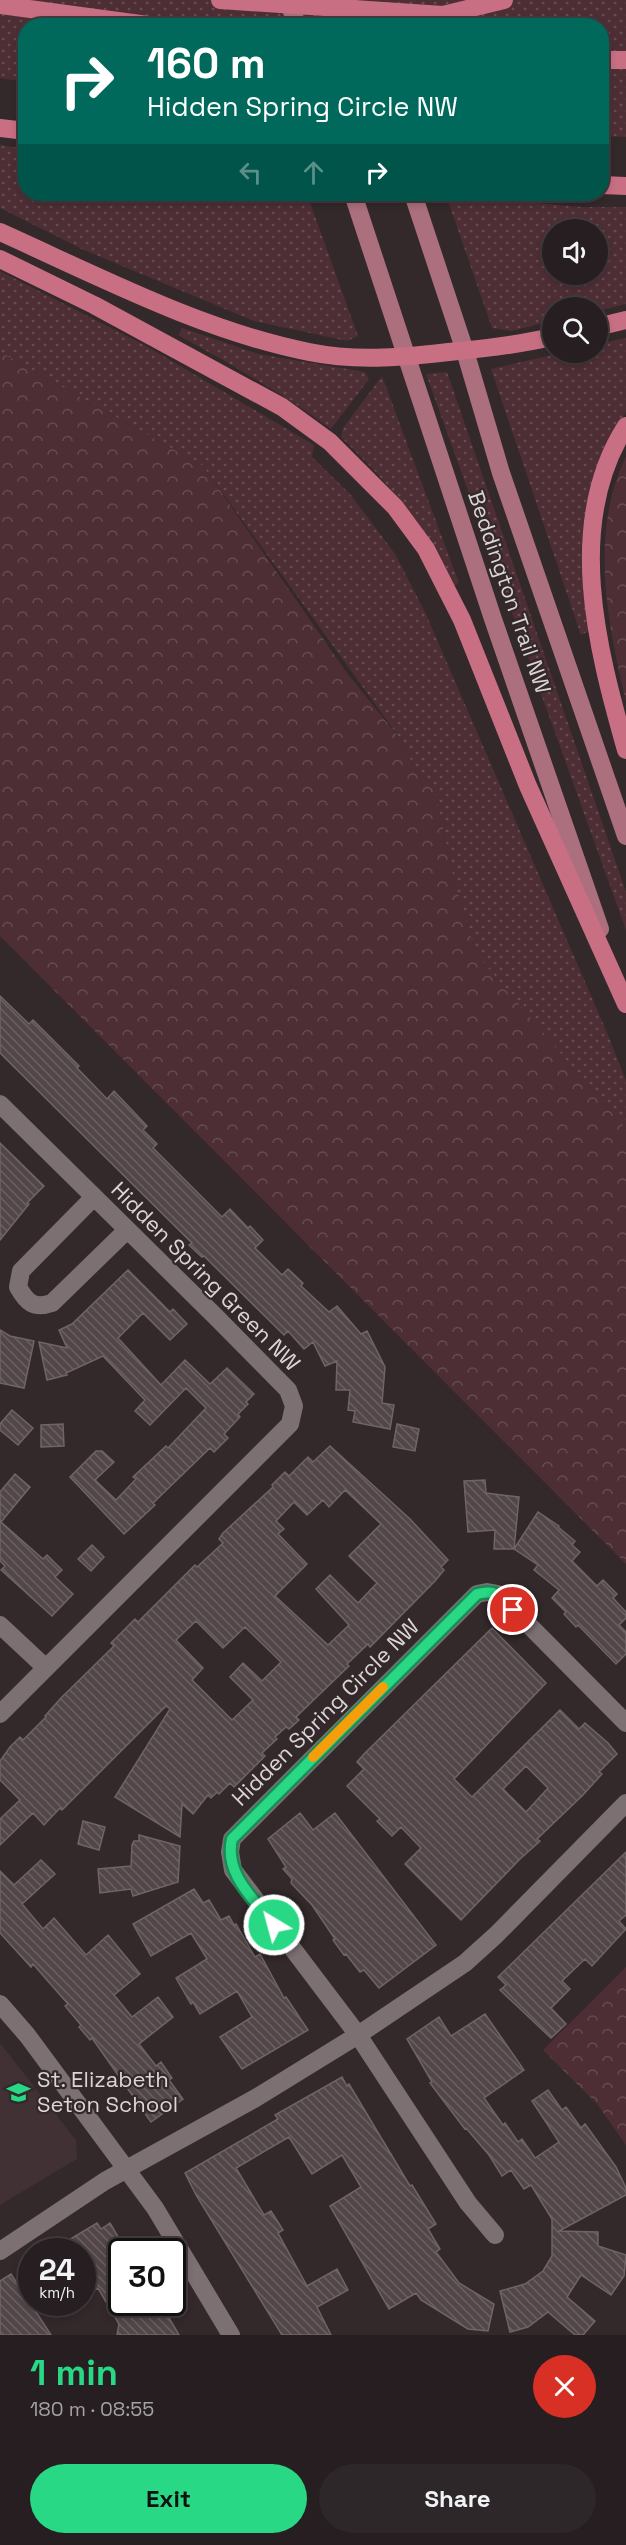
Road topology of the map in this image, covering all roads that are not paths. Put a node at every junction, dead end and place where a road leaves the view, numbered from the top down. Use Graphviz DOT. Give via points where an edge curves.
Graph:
graph roads {
  1 [pos="220,0"];
  2 [pos="288,0"];
  3 [pos="348,0"];
  4 [pos="363,0"];
  5 [pos="504,0"];
  6 [pos="0,5"];
  7 [pos="96,18"];
  8 [pos="294,18"];
  9 [pos="356,18"];
  10 [pos="360,18"];
  11 [pos="609,60"];
  12 [pos="626,60"];
  13 [pos="0,128"];
  14 [pos="18,130"];
  15 [pos="609,185"];
  16 [pos="626,186"];
  17 [pos="355,201"];
  18 [pos="415,201"];
  19 [pos="0,232"];
  20 [pos="0,259"];
  21 [pos="626,320"];
  22 [pos="608,324"];
  23 [pos="542,339"];
  24 [pos="465,351"];
  25 [pos="407,357"];
  26 [pos="626,426"];
  27 [pos="626,750"];
  28 [pos="626,836"];
  29 [pos="626,1004"];
  30 [pos="0,1104"];
  31 [pos="94,1197"];
  32 [pos="127,1230"];
  33 [pos="0,1626"];
  34 [pos="46,1668"];
  35 [pos="0,1714"];
  36 [pos="626,1723"];
  37 [pos="626,1803"];
  38 [pos="0,2004"];
  39 [pos="358,2035"];
  40 [pos="126,2169"];
  41 [pos="495,2235"];
  42 [pos="0,2251"];
  43 [pos="231,2335"];
  1 -- 5 [label="highway" via="442,15"];
  2 -- 8 [label="main road"];
  3 -- 9 [label="main road"];
  4 -- 10 [label="highway"];
  6 -- 7 [label="highway"];
  11 -- 12 [label="highway"];
  13 -- 14 [label="highway"];
  15 -- 16 [label="highway"];
  17 -- 25 [label="main road, Beddington Trail NW"];
  18 -- 24 [label="main road, Beddington Trail NW"];
  19 -- 25 [label="highway" via="162,304 266,341 352,358"];
  20 -- 29 [label="highway" via="282,407 330,442 395,507 426,549 462,621 528,786"];
  21 -- 22 [label="highway"];
  23 -- 24 [label="highway"];
  24 -- 25 [label="highway"];
  24 -- 28 [label="main road, Beddington Trail NW" via="501,473"];
  25 -- 29 [label="main road, Beddington Trail NW"];
  26 -- 27 [label="highway" via="607,466 598,497 591,561 598,639"];
  30 -- 31 [label="street, Hidden Spring Green NW"];
  31 -- 32 [label="street, Hidden Spring Green NW"];
  31 -- 32 [label="street" via="21,1271 18,1287 27,1302 39,1307 52,1304"];
  32 -- 34 [label="street, Hidden Spring Green NW" via="288,1390 294,1406 291,1424"];
  33 -- 34 [label="street"];
  34 -- 35 [label="street, Hidden Spring Green NW"];
  36 -- 39 [label="street, Hidden Spring Circle NW" via="498,1594 477,1594 232,1839 232,1870"];
  37 -- 39 [label="street" via="465,1963"];
  38 -- 40 [label="street"];
  39 -- 40 [label="street" via="254,2099"];
  39 -- 41 [label="street, Hidden Spring Circle NW" via="468,2203"];
  40 -- 42 [label="street"];
  40 -- 43 [label="street" via="155,2208"];
}
